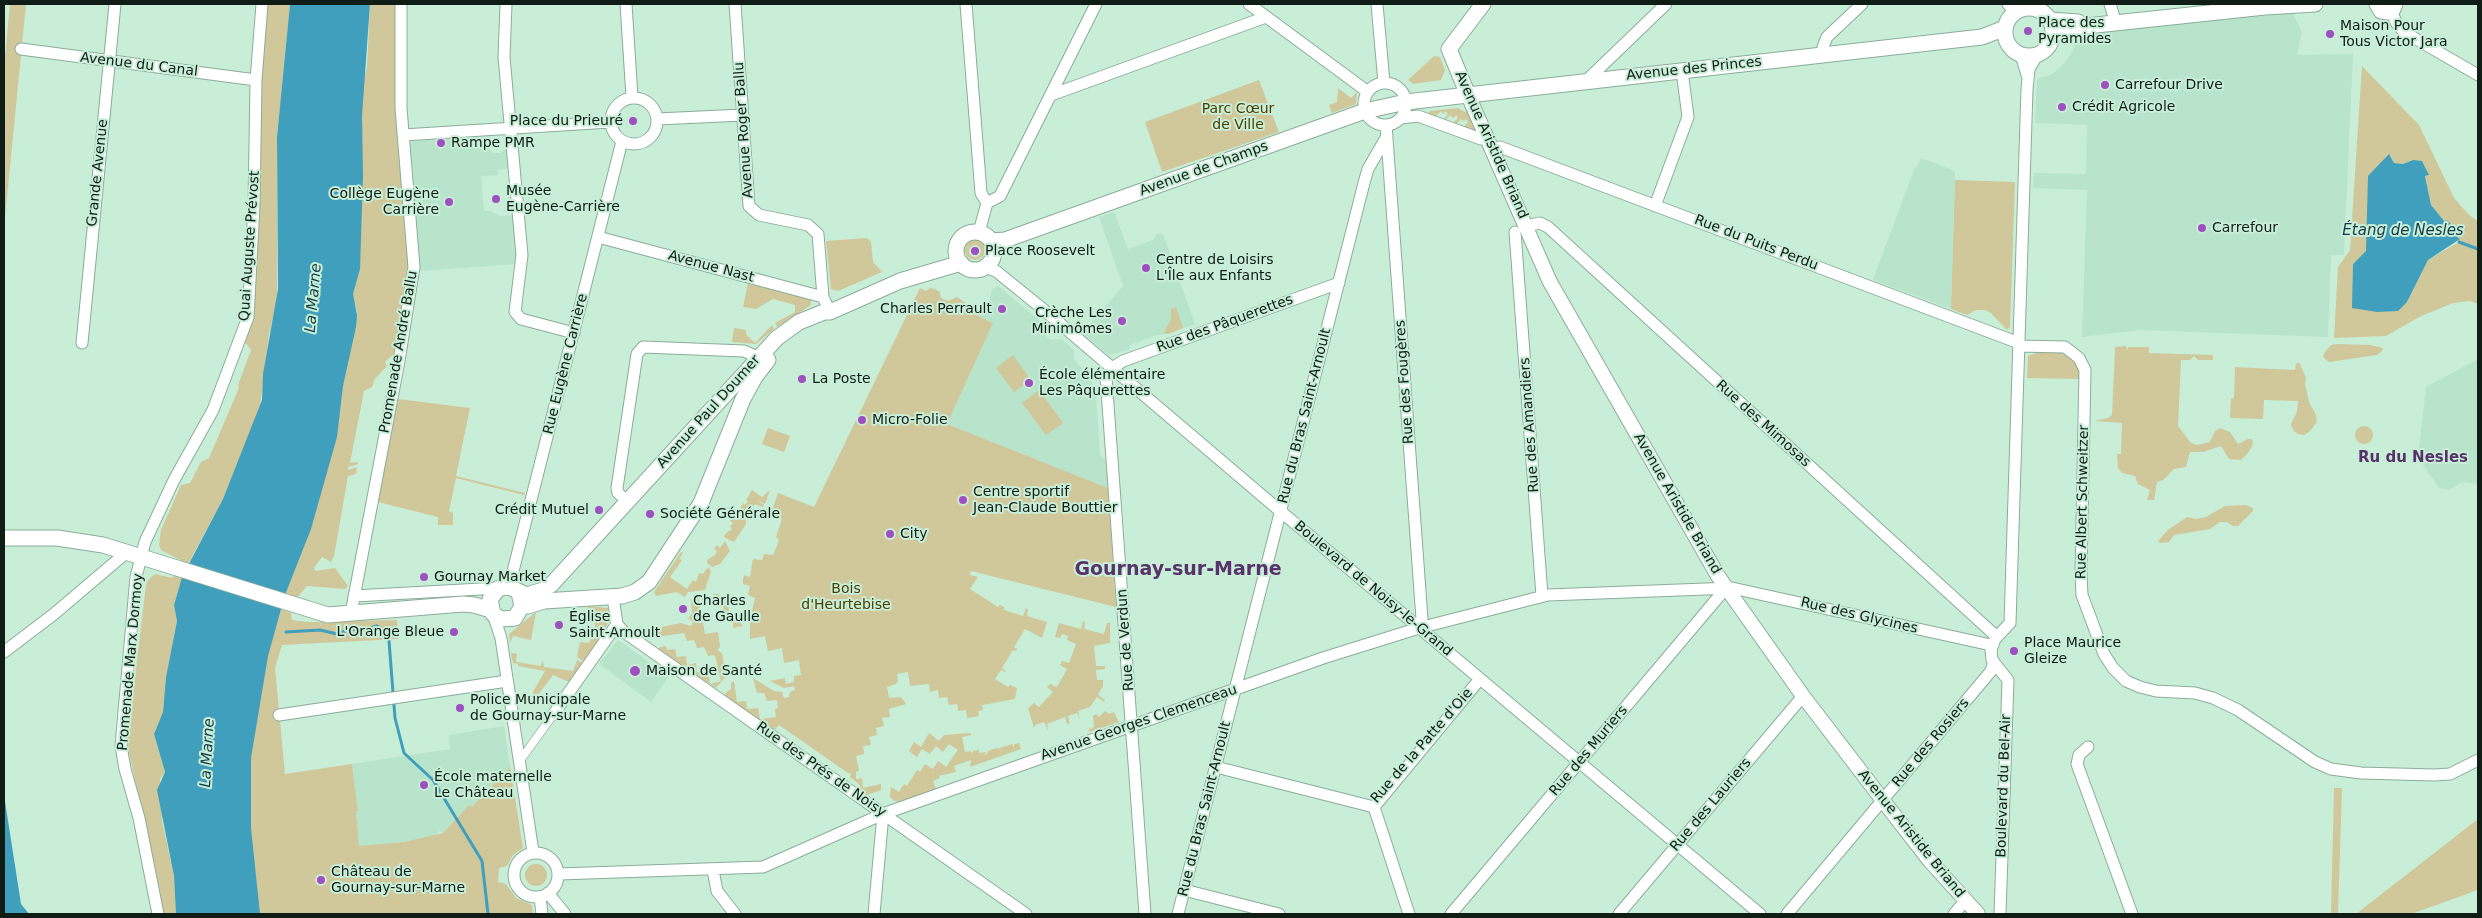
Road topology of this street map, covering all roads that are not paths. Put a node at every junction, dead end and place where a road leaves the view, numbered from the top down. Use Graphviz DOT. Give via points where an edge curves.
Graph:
graph roads {
  1 [pos="115,4"];
  2 [pos="262,4"];
  3 [pos="401,4"];
  4 [pos="506,4"];
  5 [pos="626,4"];
  6 [pos="735,4"];
  7 [pos="966,4"];
  8 [pos="1096,4"];
  9 [pos="1249,4"];
  10 [pos="1377,4"];
  11 [pos="1483,4"];
  12 [pos="1666,4"];
  13 [pos="1862,4"];
  14 [pos="2229,4"];
  15 [pos="2315,4"];
  16 [pos="2030,6"];
  17 [pos="2382,6"];
  18 [pos="2011,8"];
  19 [pos="2112,10"];
  20 [pos="1266,17"];
  21 [pos="2051,20"];
  22 [pos="2006,36"];
  23 [pos="2053,36"];
  24 [pos="22,49"];
  25 [pos="1824,55"];
  26 [pos="2021,55"];
  27 [pos="2037,55"];
  28 [pos="109,61"];
  29 [pos="1682,71"];
  30 [pos="2478,75"];
  31 [pos="2028,77"];
  32 [pos="256,80"];
  33 [pos="1586,81"];
  34 [pos="1384,83"];
  35 [pos="1368,92"];
  36 [pos="1468,94"];
  37 [pos="1051,95"];
  38 [pos="632,97"];
  39 [pos="1406,102"];
  40 [pos="1365,111"];
  41 [pos="743,115"];
  42 [pos="1401,118"];
  43 [pos="657,119"];
  44 [pos="610,122"];
  45 [pos="511,128"];
  46 [pos="1386,131"];
  47 [pos="404,135"];
  48 [pos="1486,137"];
  49 [pos="622,141"];
  50 [pos="1492,150"];
  51 [pos="987,203"];
  52 [pos="1655,206"];
  53 [pos="1521,229"];
  54 [pos="598,237"];
  55 [pos="992,241"];
  56 [pos="1535,247"];
  57 [pos="1517,254"];
  58 [pos="959,258"];
  59 [pos="985,267"];
  60 [pos="1339,283"];
  61 [pos="823,297"];
  62 [pos="830,312"];
  63 [pos="574,333"];
  64 [pos="82,343"];
  65 [pos="2019,344"];
  66 [pos="764,358"];
  67 [pos="1112,368"];
  68 [pos="746,371"];
  69 [pos="748,389"];
  70 [pos="715,406"];
  71 [pos="735,417"];
  72 [pos="628,502"];
  73 [pos="1280,511"];
  74 [pos="4,538"];
  75 [pos="127,552"];
  76 [pos="1726,588"];
  77 [pos="505,591"];
  78 [pos="1542,596"];
  79 [pos="614,597"];
  80 [pos="353,602"];
  81 [pos="314,610"];
  82 [pos="492,612"];
  83 [pos="516,615"];
  84 [pos="618,624"];
  85 [pos="1419,628"];
  86 [pos="501,638"];
  87 [pos="1994,641"];
  88 [pos="4,652"];
  89 [pos="1994,662"];
  90 [pos="1480,679"];
  91 [pos="507,681"];
  92 [pos="1236,689"];
  93 [pos="1804,696"];
  94 [pos="279,715"];
  95 [pos="552,716"];
  96 [pos="1132,725"];
  97 [pos="2088,747"];
  98 [pos="2478,760"];
  99 [pos="519,762"];
  100 [pos="1579,762"];
  101 [pos="1216,766"];
  102 [pos="1883,801"];
  103 [pos="1374,807"];
  104 [pos="884,814"];
  105 [pos="1678,845"];
  106 [pos="533,852"];
  107 [pos="713,870"];
  108 [pos="559,874"];
  109 [pos="1184,890"];
  110 [pos="544,895"];
  111 [pos="1965,901"];
  112 [pos="158,914"];
  113 [pos="542,914"];
  114 [pos="565,914"];
  115 [pos="735,914"];
  116 [pos="874,914"];
  117 [pos="1026,914"];
  118 [pos="1146,914"];
  119 [pos="1178,914"];
  120 [pos="1279,914"];
  121 [pos="1409,914"];
  122 [pos="1452,914"];
  123 [pos="1619,914"];
  124 [pos="1760,914"];
  125 [pos="1787,914"];
  126 [pos="1954,914"];
  127 [pos="1978,914"];
  128 [pos="2000,914"];
  129 [pos="2132,914"];
  1 -- 28 [label="street, Grande Avenue"];
  2 -- 32 [label="street, Quai Auguste Prévost"];
  3 -- 47 [label="street, Promenade André Ballu" via="399,67"];
  4 -- 45 [label="street" via="504,57"];
  5 -- 38 [label="street"];
  6 -- 41 [label="street, Avenue Roger Ballu"];
  7 -- 51 [label="street" via="981,193"];
  8 -- 37 [label="street"];
  9 -- 20 [label="street"];
  10 -- 34 [label="street"];
  11 -- 36 [label="main road, Avenue Aristide Briand" via="1449,49"];
  12 -- 33 [label="street"];
  13 -- 25 [label="street" via="1828,36 1824,42"];
  14 -- 19 [label="main road"];
  15 -- 23 [label="main road" via="2077,27"];
  16 -- 18 [label="main road"];
  16 -- 21 [label="main road"];
  17 -- 30 [label="street" via="2404,32"];
  18 -- 22 [label="main road"];
  19 -- 21 [label="main road" via="2076,22"];
  20 -- 35 [label="street"];
  20 -- 37 [label="street"];
  21 -- 23 [label="main road"];
  22 -- 25 [label="main road, Avenue des Princes"];
  22 -- 26 [label="main road"];
  23 -- 27 [label="main road" via="2046,49"];
  24 -- 28 [label="street, Avenue du Canal"];
  25 -- 29 [label="main road, Avenue des Princes"];
  26 -- 27 [label="main road"];
  26 -- 31 [label="street"];
  27 -- 31 [label="street"];
  28 -- 32 [label="street, Avenue du Canal"];
  28 -- 64 [label="street, Grande Avenue"];
  29 -- 33 [label="main road, Avenue des Princes"];
  29 -- 52 [label="street" via="1688,117"];
  31 -- 65 [label="street"];
  32 -- 75 [label="street, Quai Auguste Prévost" via="248,317 213,410 174,480"];
  33 -- 36 [label="main road, Avenue des Princes"];
  34 -- 35 [label="street"];
  34 -- 39 [label="street" via="1396,86"];
  35 -- 40 [label="street"];
  36 -- 39 [label="main road, Avenue des Princes"];
  36 -- 48 [label="street, Avenue Aristide Briand"];
  37 -- 51 [label="street" via="1000,196"];
  38 -- 43 [label="street" via="652,106"];
  38 -- 44 [label="street" via="614,108"];
  39 -- 40 [label="main road, Avenue de Champs"];
  39 -- 42 [label="street"];
  40 -- 46 [label="street"];
  40 -- 55 [label="main road, Avenue de Champs"];
  41 -- 43 [label="street"];
  41 -- 61 [label="street, Avenue Roger Ballu" via="750,206 759,215 808,225 818,234"];
  42 -- 46 [label="street"];
  42 -- 48 [label="street" via="1418,116 1481,139"];
  43 -- 49 [label="street" via="649,138 636,144"];
  44 -- 45 [label="street"];
  44 -- 49 [label="street" via="612,130"];
  45 -- 47 [label="street"];
  45 -- 63 [label="street" via="522,255 515,312 521,319"];
  46 -- 60 [label="street, Rue du Bras Saint-Arnoult" via="1368,169"];
  46 -- 85 [label="street, Rue des Fougères" via="1422,619"];
  47 -- 80 [label="street, Promenade André Ballu" via="414,267"];
  48 -- 50 [label="street, Avenue Aristide Briand"];
  49 -- 54 [label="street, Rue Eugène Carrière"];
  50 -- 52 [label="street, Rue du Puits Perdu" via="1500,147"];
  50 -- 53 [label="street, Avenue Aristide Briand"];
  51 -- 55 [label="street"];
  52 -- 65 [label="street, Rue du Puits Perdu"];
  53 -- 56 [label="street, Avenue Aristide Briand"];
  53 -- 57 [label="street, Rue des Amandiers"];
  53 -- 87 [label="street, Rue des Mimosas" via="1540,222 1548,227"];
  54 -- 61 [label="street, Avenue Nast"];
  54 -- 63 [label="street, Rue Eugène Carrière"];
  55 -- 58 [label="main road" via="973,232 963,237 957,247"];
  55 -- 59 [label="main road" via="992,260"];
  56 -- 57 [label="street"];
  56 -- 76 [label="street, Avenue Aristide Briand" via="1550,282"];
  57 -- 78 [label="street, Rue des Amandiers"];
  58 -- 59 [label="main road" via="975,270"];
  58 -- 62 [label="main road"];
  59 -- 67 [label="street, Boulevard de Noisy-le-Grand" via="1003,276"];
  60 -- 67 [label="street, Rue des Pâquerettes" via="1123,361"];
  60 -- 73 [label="street, Rue du Bras Saint-Arnoult"];
  61 -- 62 [label="street"];
  62 -- 66 [label="main road"];
  63 -- 77 [label="street, Rue Eugène Carrière"];
  65 -- 87 [label="street" via="2010,620 2008,628"];
  65 -- 98 [label="street, Rue Albert Schweitzer" via="2065,347 2079,358 2085,370 2082,595 2104,654 2126,680 2140,688 2195,693 2213,698 2238,710 2315,762 2331,769 2434,775 2450,774"];
  66 -- 68 [label="main road, Avenue Paul Doumer"];
  66 -- 69 [label="main road"];
  66 -- 72 [label="street" via="744,351 643,347 636,354 617,488"];
  67 -- 73 [label="street, Boulevard de Noisy-le-Grand"];
  67 -- 96 [label="street, Rue de Verdun" via="1106,377"];
  68 -- 69 [label="street" via="743,384"];
  68 -- 70 [label="main road, Avenue Paul Doumer"];
  69 -- 71 [label="main road"];
  70 -- 71 [label="main road" via="726,406"];
  70 -- 72 [label="main road, Avenue Paul Doumer"];
  71 -- 79 [label="main road" via="701,503 653,578 635,592"];
  72 -- 77 [label="main road, Avenue Paul Doumer" via="543,590 527,595"];
  73 -- 85 [label="street, Boulevard de Noisy-le-Grand"];
  73 -- 92 [label="street, Rue du Bras Saint-Arnoult"];
  74 -- 75 [label="main road" via="57,538"];
  75 -- 81 [label="main road"];
  75 -- 88 [label="street"];
  75 -- 112 [label="street, Promenade Marx Dormoy" via="136,577 121,746"];
  76 -- 78 [label="street, Avenue Georges Clemenceau"];
  76 -- 87 [label="street, Rue des Glycines"];
  76 -- 93 [label="street, Avenue Aristide Briand"];
  76 -- 100 [label="street, Rue des Muriers"];
  77 -- 80 [label="main road, Avenue Paul Doumer" via="474,599"];
  77 -- 82 [label="main road" via="489,605"];
  77 -- 83 [label="main road" via="523,602"];
  78 -- 85 [label="street, Avenue Georges Clemenceau"];
  79 -- 83 [label="main road" via="544,600"];
  79 -- 84 [label="street"];
  80 -- 81 [label="main road, Avenue Paul Doumer"];
  81 -- 82 [label="main road" via="328,615 463,604"];
  82 -- 83 [label="main road" via="501,619"];
  82 -- 86 [label="street"];
  83 -- 86 [label="street" via="504,628"];
  84 -- 95 [label="street"];
  84 -- 104 [label="street, Rue des Prés de Noisy" via="624,632"];
  85 -- 90 [label="street, Boulevard de Noisy-le-Grand"];
  85 -- 92 [label="street, Avenue Georges Clemenceau"];
  86 -- 91 [label="street"];
  87 -- 89 [label="street" via="1991,656"];
  89 -- 102 [label="street, Rue des Rosiers" via="1991,671"];
  89 -- 128 [label="street, Boulevard du Bel-Air" via="2008,680"];
  90 -- 100 [label="street, Boulevard de Noisy-le-Grand"];
  90 -- 103 [label="street, Rue de la Patte d'Oie"];
  91 -- 94 [label="street"];
  91 -- 99 [label="street"];
  92 -- 96 [label="street, Avenue Georges Clemenceau"];
  92 -- 101 [label="street, Rue du Bras Saint-Arnoult"];
  93 -- 102 [label="street, Avenue Aristide Briand"];
  93 -- 105 [label="street, Rue des Lauriers"];
  95 -- 99 [label="street"];
  96 -- 104 [label="street, Avenue Georges Clemenceau"];
  96 -- 118 [label="street, Rue de Verdun"];
  97 -- 129 [label="street" via="2078,756 2077,764"];
  99 -- 106 [label="street"];
  100 -- 105 [label="street, Boulevard de Noisy-le-Grand"];
  100 -- 122 [label="street, Rue des Muriers"];
  101 -- 103 [label="street, Rue de la Patte d'Oie"];
  101 -- 109 [label="street, Rue du Bras Saint-Arnoult"];
  102 -- 111 [label="street, Avenue Aristide Briand"];
  102 -- 125 [label="street, Rue des Rosiers"];
  103 -- 121 [label="street"];
  104 -- 107 [label="street, Avenue Georges Clemenceau" via="763,867"];
  104 -- 116 [label="street"];
  104 -- 117 [label="street, Rue des Prés de Noisy"];
  105 -- 123 [label="street, Rue des Lauriers"];
  105 -- 124 [label="street, Boulevard de Noisy-le-Grand"];
  106 -- 108 [label="street" via="551,858"];
  106 -- 110 [label="street" via="517,863 514,878 522,892 529,896"];
  107 -- 108 [label="street, Avenue Georges Clemenceau"];
  107 -- 115 [label="street" via="717,891"];
  108 -- 110 [label="street" via="555,886"];
  109 -- 119 [label="street, Rue du Bras Saint-Arnoult"];
  109 -- 120 [label="street"];
  110 -- 113 [label="street"];
  110 -- 114 [label="street"];
  111 -- 126 [label="street"];
  111 -- 127 [label="street, Avenue Aristide Briand"];
}
